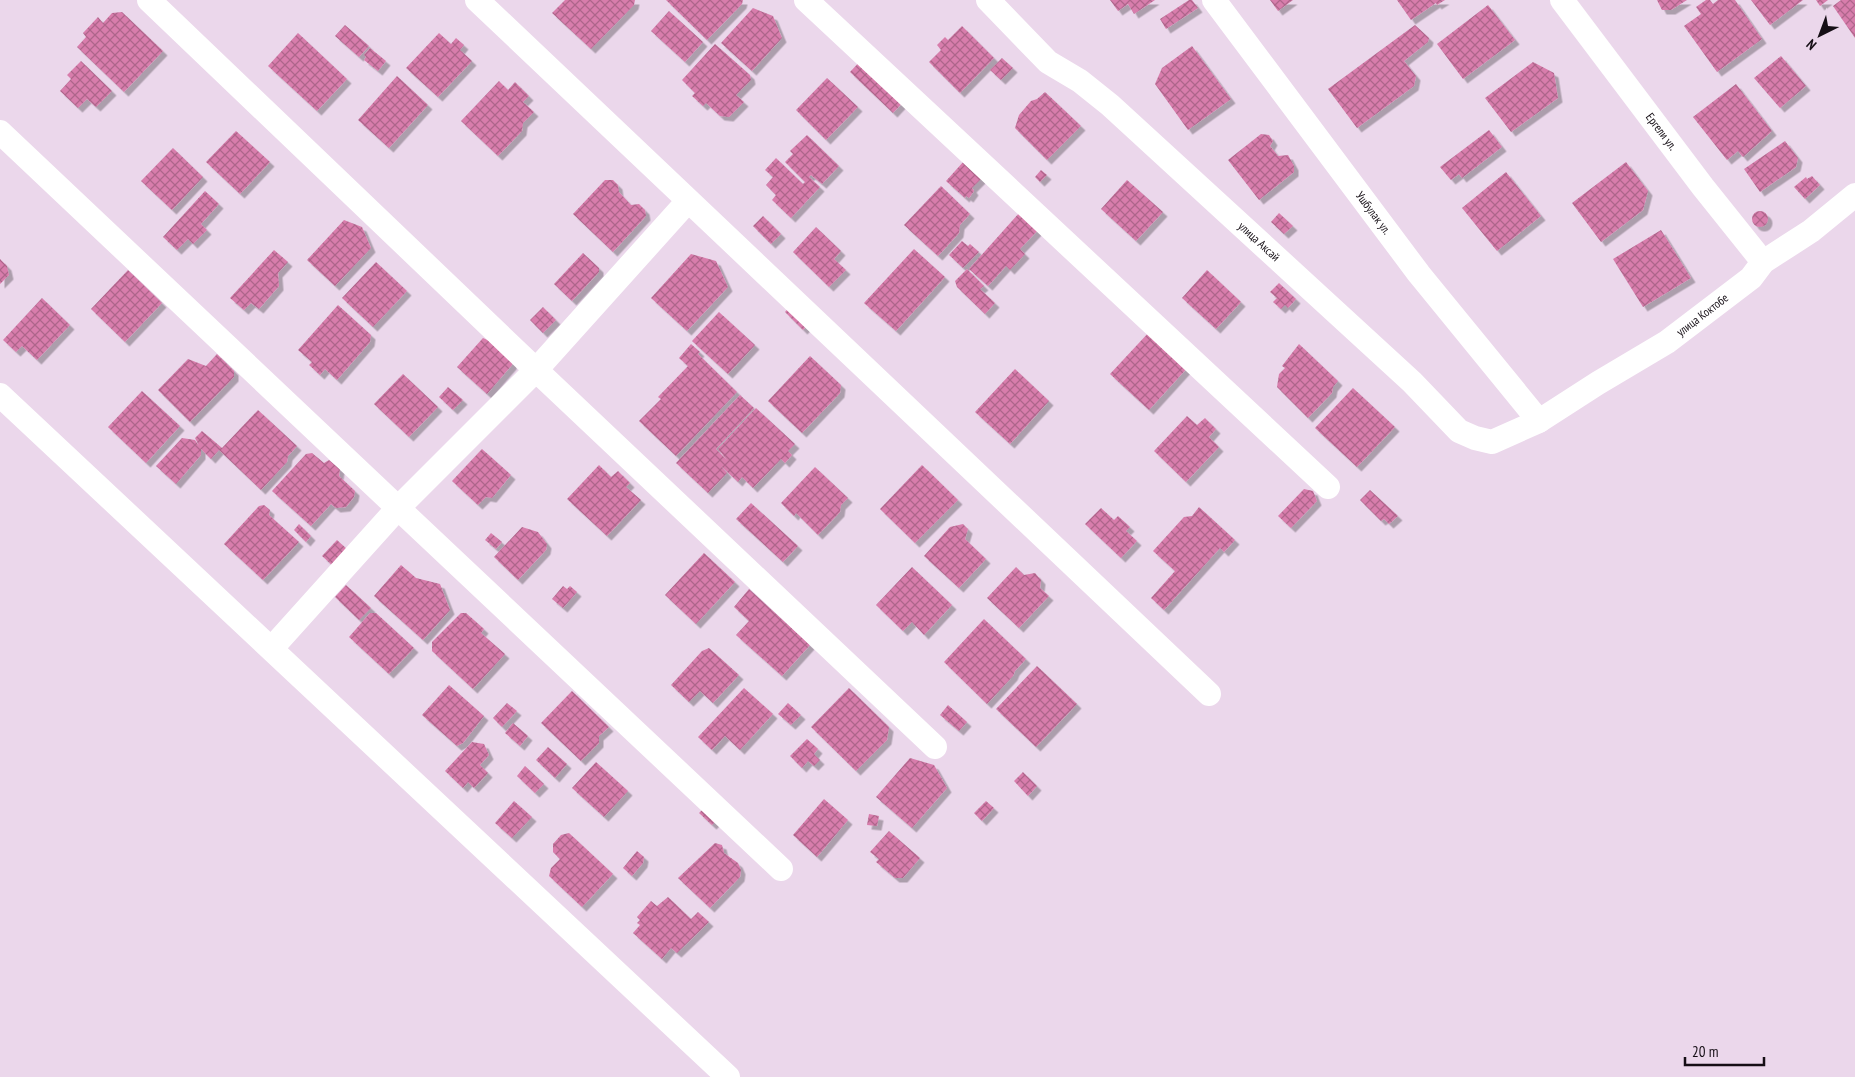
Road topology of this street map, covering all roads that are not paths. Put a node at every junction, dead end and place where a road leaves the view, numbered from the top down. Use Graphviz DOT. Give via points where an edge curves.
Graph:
graph roads {
  1 [pos="149,0"];
  2 [pos="477,0"];
  3 [pos="806,0"];
  4 [pos="988,0"];
  5 [pos="1214,0"];
  6 [pos="1562,0"];
  7 [pos="0,132"];
  8 [pos="1855,195"];
  9 [pos="687,202"];
  10 [pos="1763,262"];
  11 [pos="536,370"];
  12 [pos="0,395"];
  13 [pos="1539,421"];
  14 [pos="1328,488"];
  15 [pos="398,508"];
  16 [pos="272,648"];
  17 [pos="1209,694"];
  18 [pos="935,747"];
  19 [pos="781,869"];
  20 [pos="728,1077"];
  1 -- 11 [label="street"];
  2 -- 9 [label="street"];
  3 -- 14 [label="street"];
  4 -- 13 [label="street, улица Аксай" via="1048,62 1080,81 1110,105 1412,382 1459,430 1492,442"];
  5 -- 13 [label="street, Ушбулак ул." via="1413,266"];
  6 -- 10 [label="street, Ергели ул." via="1703,188"];
  7 -- 15 [label="street"];
  8 -- 10 [label="street, улица Коктобе" via="1811,231"];
  9 -- 11 [label="street"];
  9 -- 17 [label="street"];
  10 -- 13 [label="street, улица Коктобе" via="1751,278 1667,342"];
  11 -- 15 [label="street"];
  11 -- 18 [label="street"];
  12 -- 16 [label="street"];
  15 -- 16 [label="street"];
  15 -- 19 [label="street"];
  16 -- 20 [label="street"];
}
